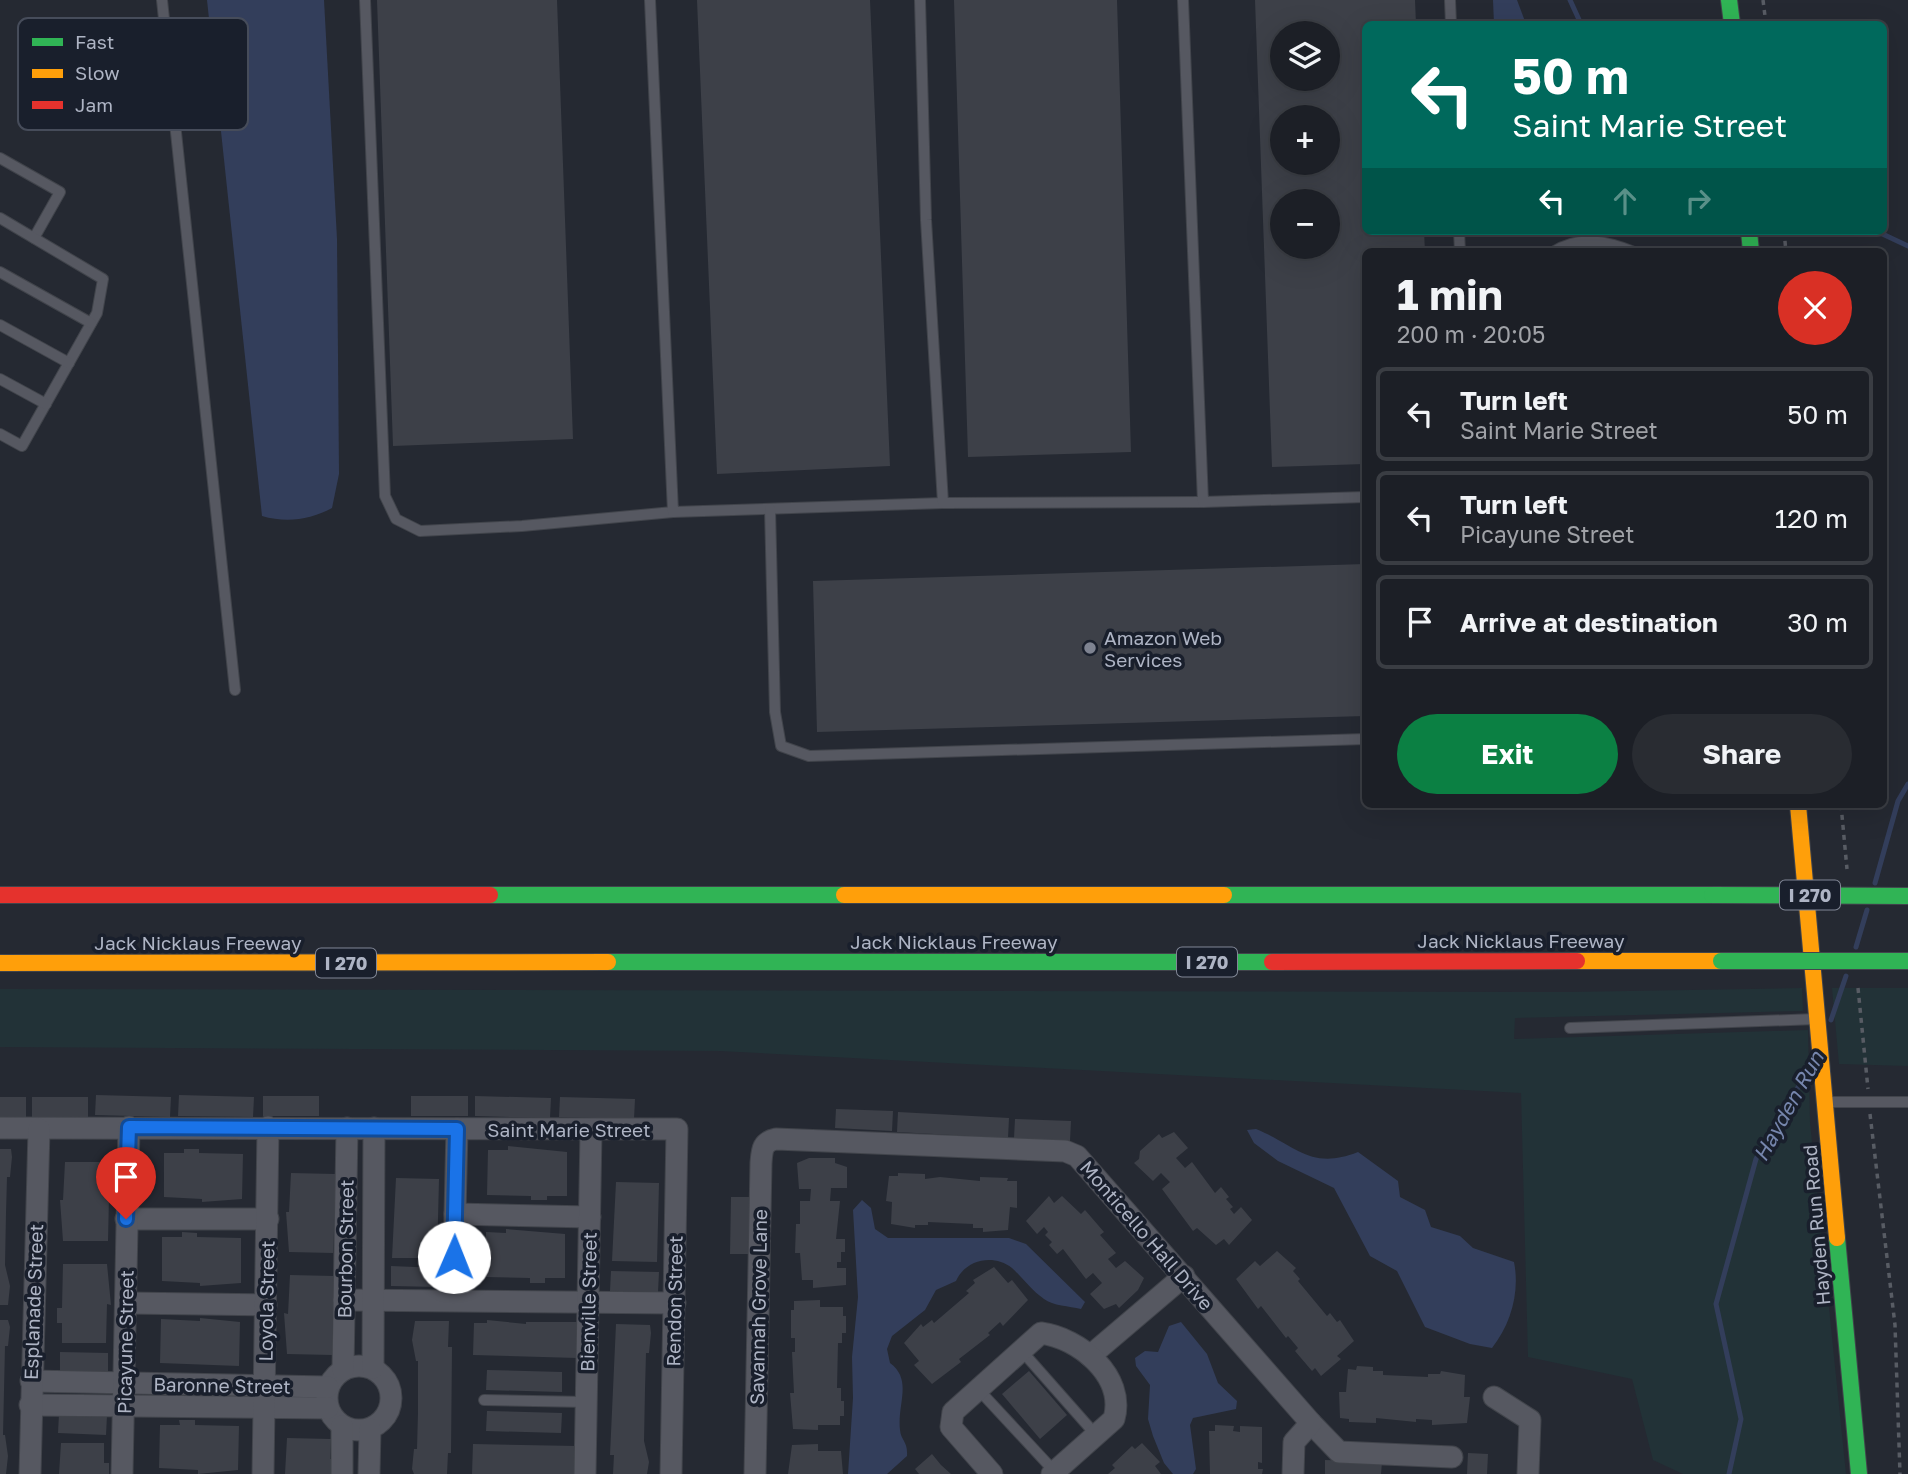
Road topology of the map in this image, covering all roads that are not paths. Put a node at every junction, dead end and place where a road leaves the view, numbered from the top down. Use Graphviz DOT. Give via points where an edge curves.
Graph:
graph roads {
  1 [pos="162,0"];
  2 [pos="365,0"];
  3 [pos="650,0"];
  4 [pos="920,0"];
  5 [pos="1183,0"];
  6 [pos="1450,0"];
  7 [pos="1730,0"];
  8 [pos="164,18"];
  9 [pos="1451,21"];
  10 [pos="1732,21"];
  11 [pos="176,130"];
  12 [pos="0,158"];
  13 [pos="0,218"];
  14 [pos="34,238"];
  15 [pos="1558,248"];
  16 [pos="1624,248"];
  17 [pos="0,272"];
  18 [pos="91,323"];
  19 [pos="0,325"];
  20 [pos="69,363"];
  21 [pos="0,379"];
  22 [pos="46,404"];
  23 [pos="0,434"];
  24 [pos="1362,497"];
  25 [pos="1203,502"];
  26 [pos="943,503"];
  27 [pos="770,509"];
  28 [pos="673,512"];
  29 [pos="235,690"];
  30 [pos="1362,739"];
  31 [pos="1798,808"];
  32 [pos="0,895"];
  33 [pos="1908,896"];
  34 [pos="1908,961"];
  35 [pos="0,963"];
  36 [pos="1819,1019"];
  37 [pos="1570,1028"];
  38 [pos="1826,1102"];
  39 [pos="1908,1102"];
  40 [pos="129,1127"];
  41 [pos="268,1127"];
  42 [pos="0,1128"];
  43 [pos="347,1128"];
  44 [pos="374,1128"];
  45 [pos="39,1129"];
  46 [pos="457,1129"];
  47 [pos="677,1129"];
  48 [pos="591,1130"];
  49 [pos="767,1141"];
  50 [pos="455,1214"];
  51 [pos="590,1217"];
  52 [pos="126,1219"];
  53 [pos="268,1219"];
  54 [pos="1184,1276"];
  55 [pos="453,1299"];
  56 [pos="344,1300"];
  57 [pos="373,1300"];
  58 [pos="587,1301"];
  59 [pos="126,1303"];
  60 [pos="675,1303"];
  61 [pos="266,1305"];
  62 [pos="1021,1350"];
  63 [pos="1090,1356"];
  64 [pos="373,1368"];
  65 [pos="343,1370"];
  66 [pos="31,1381"];
  67 [pos="124,1383"];
  68 [pos="978,1389"];
  69 [pos="265,1397"];
  70 [pos="1494,1397"];
  71 [pos="328,1398"];
  72 [pos="484,1400"];
  73 [pos="586,1402"];
  74 [pos="30,1405"];
  75 [pos="123,1406"];
  76 [pos="1311,1423"];
  77 [pos="342,1426"];
  78 [pos="370,1429"];
  79 [pos="1096,1435"];
  80 [pos="1452,1461"];
  81 [pos="1407,1464"];
  82 [pos="1054,1473"];
  83 [pos="30,1474"];
  84 [pos="122,1474"];
  85 [pos="263,1474"];
  86 [pos="342,1474"];
  87 [pos="369,1474"];
  88 [pos="585,1474"];
  89 [pos="671,1474"];
  90 [pos="755,1474"];
  91 [pos="992,1474"];
  92 [pos="1293,1474"];
  93 [pos="1528,1474"];
  94 [pos="1859,1474"];
  1 -- 8 [label="lane"];
  2 -- 28 [label="lane" via="385,496 396,519 420,531 472,530"];
  3 -- 28 [label="lane"];
  4 -- 26 [label="lane" via="926,220"];
  5 -- 25 [label="lane"];
  6 -- 9 [label="lane"];
  7 -- 10 [label="main road"];
  11 -- 29 [label="lane"];
  12 -- 14 [label="lane" via="60,192"];
  13 -- 14 [label="lane"];
  14 -- 18 [label="lane" via="103,279"];
  15 -- 16 [label="lane" via="1582,241"];
  17 -- 18 [label="lane"];
  18 -- 20 [label="lane"];
  19 -- 20 [label="lane"];
  20 -- 22 [label="lane"];
  21 -- 22 [label="lane"];
  22 -- 23 [label="lane" via="22,446"];
  24 -- 25 [label="lane"];
  25 -- 26 [label="lane"];
  26 -- 27 [label="lane"];
  27 -- 28 [label="lane"];
  27 -- 30 [label="lane" via="775,712 782,746 809,756"];
  31 -- 36 [label="main road, Hayden Run Road"];
  32 -- 33 [label="main road, I 270, bridge"];
  34 -- 35 [label="main road, Jack Nicklaus Freeway / I 270, bridge"];
  36 -- 37 [label="lane"];
  36 -- 38 [label="main road, Hayden Run Road"];
  38 -- 39 [label="lane"];
  38 -- 94 [label="main road, Hayden Run Road"];
  40 -- 41 [label="street, Saint Marie Street"];
  40 -- 45 [label="street, Saint Marie Street"];
  40 -- 52 [label="street, Picayune Street"];
  41 -- 43 [label="street, Saint Marie Street"];
  41 -- 53 [label="street, Loyola Street"];
  42 -- 45 [label="street, Saint Marie Street"];
  43 -- 44 [label="street, Saint Marie Street"];
  43 -- 56 [label="street, Bourbon Street"];
  44 -- 46 [label="street, Saint Marie Street"];
  44 -- 57 [label="street, Bourbon Street"];
  45 -- 66 [label="street, Esplanade Street"];
  46 -- 48 [label="street, Saint Marie Street"];
  46 -- 50 [label="street"];
  47 -- 48 [label="street, Saint Marie Street"];
  47 -- 60 [label="street, Rendon Street"];
  48 -- 51 [label="street, Bienville Street"];
  49 -- 54 [label="street, Monticello Hall Drive" via="1065,1151 1085,1163"];
  49 -- 90 [label="street, Savannah Grove Lane" via="761,1163"];
  50 -- 51 [label="street"];
  50 -- 55 [label="street"];
  51 -- 58 [label="street, Bienville Street"];
  52 -- 53 [label="street"];
  52 -- 59 [label="street, Picayune Street"];
  53 -- 61 [label="street, Loyola Street"];
  54 -- 63 [label="street"];
  54 -- 76 [label="street, Monticello Hall Drive"];
  55 -- 57 [label="street"];
  55 -- 58 [label="street"];
  56 -- 57 [label="street"];
  56 -- 65 [label="street, Bourbon Street"];
  57 -- 64 [label="street, Bourbon Street"];
  58 -- 60 [label="street"];
  58 -- 73 [label="street, Bienville Street"];
  59 -- 61 [label="street"];
  59 -- 67 [label="street, Picayune Street"];
  60 -- 89 [label="street, Rendon Street"];
  61 -- 69 [label="street, Loyola Street"];
  62 -- 63 [label="street" via="1041,1333 1072,1341"];
  62 -- 68 [label="street"];
  62 -- 79 [label="lane"];
  63 -- 79 [label="street" via="1105,1373 1117,1410"];
  64 -- 65 [label="street"];
  64 -- 78 [label="street" via="389,1384 392,1395 384,1420"];
  65 -- 71 [label="street"];
  66 -- 67 [label="street, Baronne Street"];
  66 -- 74 [label="street, Esplanade Street"];
  67 -- 69 [label="street, Baronne Street"];
  67 -- 75 [label="street, Picayune Street"];
  68 -- 82 [label="lane"];
  68 -- 91 [label="street" via="953,1412 951,1427"];
  69 -- 71 [label="street, Baronne Street"];
  69 -- 75 [label="street, Baronne Street"];
  69 -- 85 [label="street, Loyola Street"];
  70 -- 93 [label="street" via="1530,1420"];
  71 -- 77 [label="street"];
  72 -- 73 [label="lane"];
  73 -- 88 [label="street, Bienville Street"];
  74 -- 75 [label="street, Baronne Street"];
  74 -- 83 [label="street, Esplanade Street"];
  75 -- 84 [label="street, Picayune Street"];
  76 -- 81 [label="street, Monticello Hall Drive" via="1339,1452"];
  76 -- 92 [label="street" via="1294,1442"];
  77 -- 78 [label="street"];
  77 -- 86 [label="street"];
  78 -- 87 [label="street"];
  79 -- 82 [label="street"];
  80 -- 81 [label="street, Monticello Hall Drive"];
}
